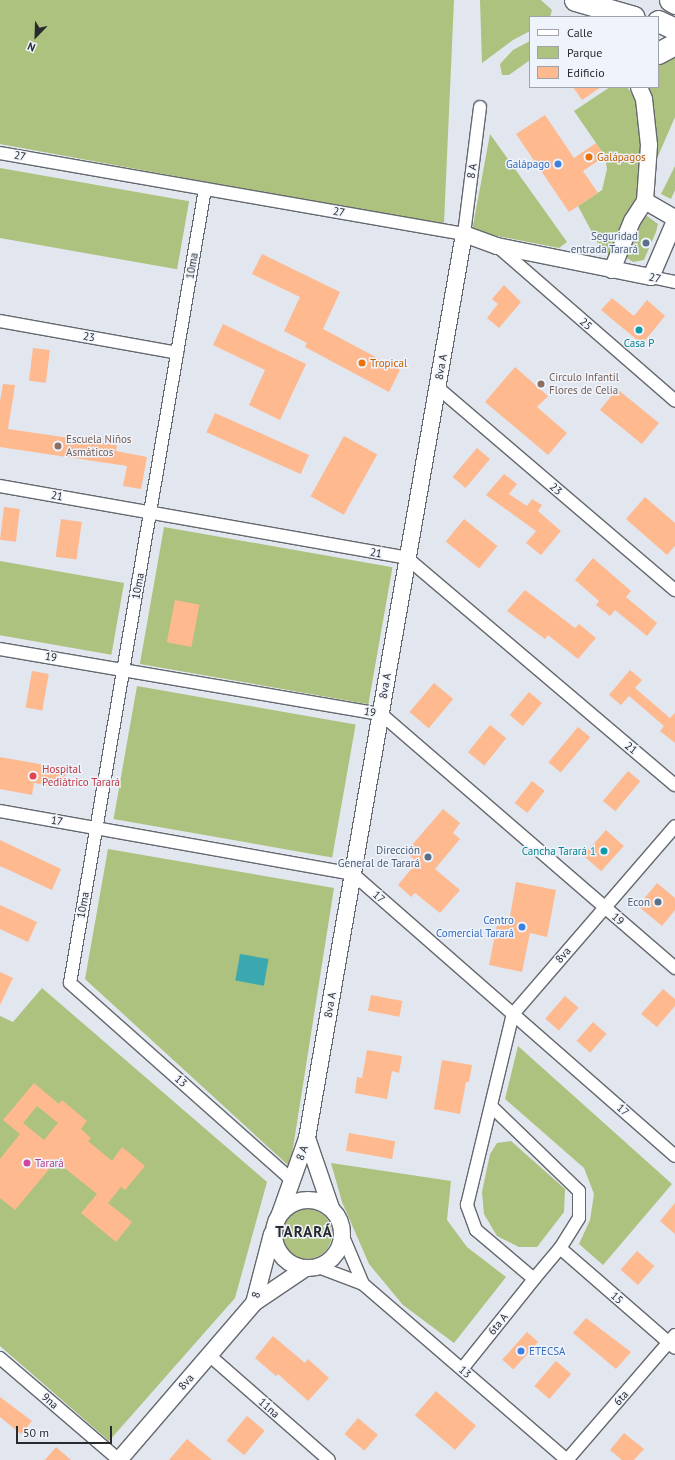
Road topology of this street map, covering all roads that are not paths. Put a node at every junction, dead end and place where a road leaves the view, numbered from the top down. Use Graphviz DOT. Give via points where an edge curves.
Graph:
graph roads {
  1 [pos="575,0"];
  2 [pos="670,0"];
  3 [pos="675,2"];
  4 [pos="599,8"];
  5 [pos="630,16"];
  6 [pos="643,16"];
  7 [pos="659,22"];
  8 [pos="659,25"];
  9 [pos="675,30"];
  10 [pos="675,44"];
  11 [pos="659,52"];
  12 [pos="639,88"];
  13 [pos="480,107"];
  14 [pos="0,153"];
  15 [pos="205,189"];
  16 [pos="645,201"];
  17 [pos="675,218"];
  18 [pos="675,221"];
  19 [pos="464,234"];
  20 [pos="497,246"];
  21 [pos="612,270"];
  22 [pos="651,277"];
  23 [pos="675,282"];
  24 [pos="0,321"];
  25 [pos="177,353"];
  26 [pos="437,387"];
  27 [pos="675,401"];
  28 [pos="0,486"];
  29 [pos="150,513"];
  30 [pos="408,558"];
  31 [pos="675,590"];
  32 [pos="0,649"];
  33 [pos="123,670"];
  34 [pos="381,714"];
  35 [pos="675,785"];
  36 [pos="0,811"];
  37 [pos="675,826"];
  38 [pos="96,828"];
  39 [pos="353,874"];
  40 [pos="605,907"];
  41 [pos="675,968"];
  42 [pos="70,983"];
  43 [pos="513,1014"];
  44 [pos="491,1106"];
  45 [pos="307,1138"];
  46 [pos="675,1156"];
  47 [pos="292,1180"];
  48 [pos="331,1208"];
  49 [pos="277,1220"];
  50 [pos="342,1234"];
  51 [pos="560,1248"];
  52 [pos="311,1268"];
  53 [pos="534,1279"];
  54 [pos="364,1284"];
  55 [pos="254,1303"];
  56 [pos="673,1342"];
  57 [pos="209,1355"];
  58 [pos="0,1358"];
  59 [pos="462,1369"];
  60 [pos="119,1460"];
  61 [pos="329,1460"];
  62 [pos="567,1460"];
  1 -- 4 [label="highway"];
  2 -- 3 [label="highway"];
  4 -- 5 [label="highway"];
  4 -- 6 [label="highway"];
  7 -- 9 [label="highway"];
  8 -- 9 [label="highway"];
  10 -- 11 [label="highway"];
  12 -- 16 [label="street" via="644,99 649,145"];
  13 -- 19 [label="street, 8 A"];
  14 -- 15 [label="street, 27"];
  15 -- 19 [label="street, 27"];
  15 -- 25 [label="street, 10ma"];
  16 -- 17 [label="street"];
  16 -- 21 [label="street" via="632,221"];
  18 -- 22 [label="street"];
  19 -- 20 [label="street, 27"];
  19 -- 26 [label="street, 8va A"];
  20 -- 21 [label="street, 27"];
  20 -- 27 [label="street, 25"];
  21 -- 22 [label="street, 27"];
  22 -- 23 [label="street, 27"];
  24 -- 25 [label="street, 23"];
  25 -- 29 [label="street, 10ma"];
  26 -- 30 [label="street, 8va A"];
  26 -- 31 [label="street, 23"];
  28 -- 29 [label="street, 21"];
  29 -- 30 [label="street, 21"];
  29 -- 33 [label="street, 10ma"];
  30 -- 34 [label="street, 8va A"];
  30 -- 35 [label="street, 21"];
  32 -- 33 [label="street, 19"];
  33 -- 34 [label="street, 19"];
  33 -- 38 [label="street, 10ma"];
  34 -- 39 [label="street, 8va A"];
  34 -- 40 [label="street, 19"];
  36 -- 38 [label="street, 17"];
  37 -- 40 [label="street, 8va"];
  38 -- 39 [label="street, 17"];
  38 -- 42 [label="street, 10ma"];
  39 -- 43 [label="street, 17"];
  39 -- 45 [label="street, 8va A"];
  40 -- 41 [label="street, 19"];
  40 -- 43 [label="street, 8va"];
  42 -- 47 [label="street, 13"];
  43 -- 44 [label="street, 8va"];
  43 -- 46 [label="street, 17"];
  44 -- 51 [label="street, 6ta A" via="579,1191 580,1218"];
  44 -- 53 [label="street, 8va" via="467,1205 476,1230"];
  45 -- 47 [label="street, 8 A"];
  45 -- 48 [label="street, 8 A"];
  47 -- 49 [label="street, 8 A"];
  48 -- 49 [label="street" via="321,1202 304,1200 288,1206"];
  48 -- 50 [label="street" via="341,1225"];
  49 -- 52 [label="street" via="276,1249 283,1259"];
  49 -- 55 [label="street, 8"];
  50 -- 52 [label="street" via="336,1254"];
  50 -- 54 [label="street, 13"];
  51 -- 53 [label="street, 6ta A"];
  51 -- 56 [label="street, 15"];
  52 -- 54 [label="street, 13"];
  52 -- 55 [label="street, 8"];
  53 -- 59 [label="street, 6ta A"];
  54 -- 59 [label="street, 13"];
  55 -- 57 [label="street, 8va"];
  56 -- 62 [label="street, 6ta"];
  57 -- 60 [label="street, 8va"];
  57 -- 61 [label="street, 11na"];
  58 -- 60 [label="street, 9na"];
  59 -- 62 [label="street, 13"];
}
